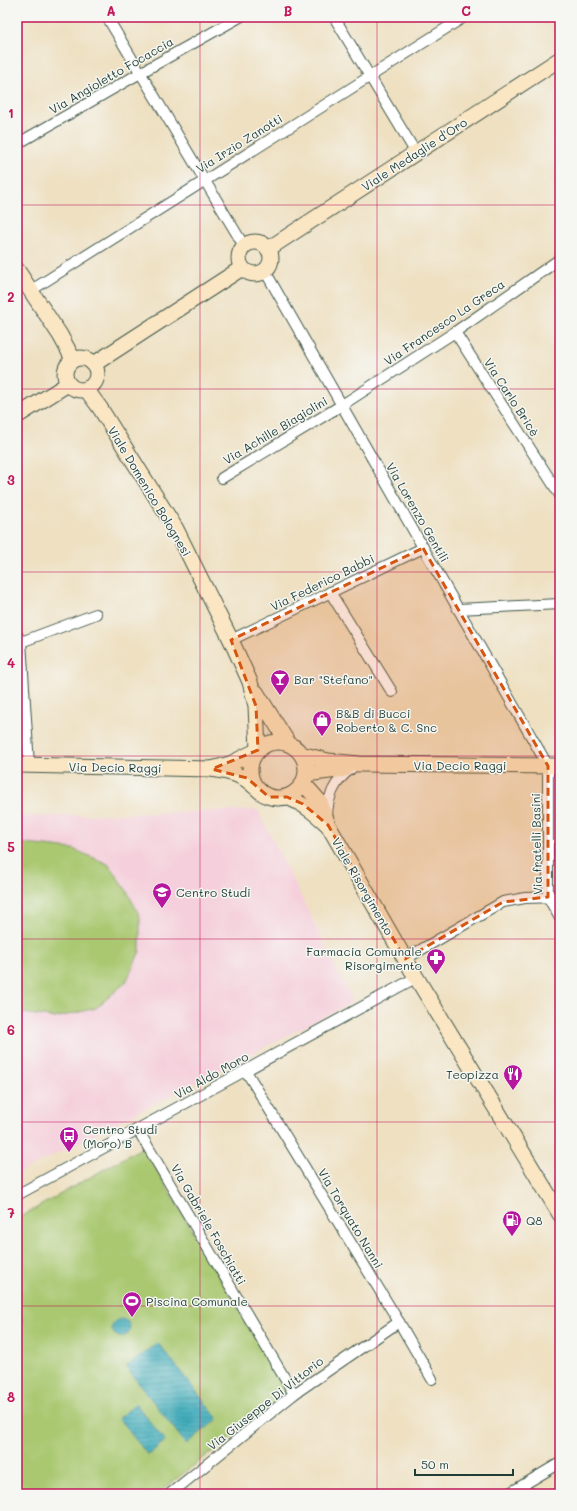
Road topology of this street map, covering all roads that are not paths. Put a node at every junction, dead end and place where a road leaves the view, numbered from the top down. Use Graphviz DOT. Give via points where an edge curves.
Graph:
graph roads {
  1 [pos="107,17"];
  2 [pos="240,17"];
  3 [pos="334,17"];
  4 [pos="464,17"];
  5 [pos="560,59"];
  6 [pos="140,73"];
  7 [pos="370,76"];
  8 [pos="17,144"];
  9 [pos="416,153"];
  10 [pos="204,180"];
  11 [pos="244,246"];
  12 [pos="268,250"];
  13 [pos="560,259"];
  14 [pos="242,268"];
  15 [pos="17,270"];
  16 [pos="265,271"];
  17 [pos="30,291"];
  18 [pos="455,332"];
  19 [pos="73,359"];
  20 [pos="94,364"];
  21 [pos="68,384"];
  22 [pos="86,389"];
  23 [pos="342,405"];
  24 [pos="17,416"];
  25 [pos="222,478"];
  26 [pos="560,495"];
  27 [pos="423,548"];
  28 [pos="330,592"];
  29 [pos="560,604"];
  30 [pos="458,609"];
  31 [pos="96,614"];
  32 [pos="19,639"];
  33 [pos="232,640"];
  34 [pos="250,682"];
  35 [pos="392,692"];
  36 [pos="288,743"];
  37 [pos="258,750"];
  38 [pos="302,754"];
  39 [pos="359,764"];
  40 [pos="23,765"];
  41 [pos="554,766"];
  42 [pos="212,769"];
  43 [pos="305,779"];
  44 [pos="255,787"];
  45 [pos="287,797"];
  46 [pos="328,825"];
  47 [pos="548,897"];
  48 [pos="560,897"];
  49 [pos="560,918"];
  50 [pos="405,959"];
  51 [pos="417,977"];
  52 [pos="246,1071"];
  53 [pos="138,1130"];
  54 [pos="17,1195"];
  55 [pos="560,1214"];
  56 [pos="399,1322"];
  57 [pos="432,1380"];
  58 [pos="294,1394"];
  59 [pos="560,1463"];
  60 [pos="170,1494"];
  61 [pos="508,1494"];
  1 -- 6 [label="street"];
  2 -- 6 [label="street, Via Angioletto Focaccia"];
  3 -- 7 [label="street"];
  4 -- 7 [label="street, Via Irzio Zanotti"];
  5 -- 9 [label="street, Viale Medaglie d'Oro"];
  6 -- 8 [label="street, Via Angioletto Focaccia"];
  6 -- 10 [label="street"];
  7 -- 9 [label="street"];
  7 -- 10 [label="street, Via Irzio Zanotti"];
  9 -- 12 [label="street, Viale Medaglie d'Oro"];
  10 -- 11 [label="street"];
  10 -- 17 [label="street, Via Irzio Zanotti"];
  11 -- 12 [label="street" via="258,242"];
  11 -- 14 [label="street" via="239,254"];
  12 -- 16 [label="street" via="271,258"];
  13 -- 18 [label="street, Via Francesco La Greca"];
  14 -- 16 [label="street" via="250,274"];
  14 -- 20 [label="street"];
  15 -- 17 [label="street"];
  16 -- 23 [label="street, Via Lorenzo Gentili"];
  17 -- 19 [label="street"];
  18 -- 23 [label="street, Via Francesco La Greca"];
  18 -- 26 [label="street, Via Carlo Bricè"];
  19 -- 20 [label="street" via="82,358"];
  19 -- 21 [label="street" via="64,373"];
  20 -- 22 [label="street" via="96,378"];
  21 -- 22 [label="street" via="76,389"];
  21 -- 24 [label="street"];
  22 -- 33 [label="street, Viale Domenico Bolognesi" via="176,529"];
  23 -- 25 [label="street, Via Achille Biagiolini"];
  23 -- 27 [label="street, Via Lorenzo Gentili"];
  27 -- 28 [label="street, Via Federico Babbi"];
  27 -- 30 [label="street, Via Lorenzo Gentili"];
  28 -- 33 [label="street, Via Federico Babbi"];
  28 -- 35 [label="street"];
  29 -- 30 [label="street"];
  30 -- 41 [label="street, Via Lorenzo Gentili"];
  31 -- 32 [label="street"];
  32 -- 40 [label="street"];
  33 -- 34 [label="street, Viale Domenico Bolognesi"];
  34 -- 36 [label="street, Viale Domenico Bolognesi"];
  34 -- 37 [label="street, Viale Domenico Bolognesi" via="256,706"];
  36 -- 37 [label="street, Via Decio Raggi" via="270,743"];
  36 -- 38 [label="street, Via Decio Raggi"];
  37 -- 42 [label="street, Via Decio Raggi" via="230,764"];
  37 -- 44 [label="street" via="250,768"];
  38 -- 39 [label="street, Via Decio Raggi" via="333,762"];
  38 -- 43 [label="street" via="305,760"];
  39 -- 41 [label="street, Via Decio Raggi"];
  39 -- 43 [label="street, Via Decio Raggi"];
  39 -- 46 [label="street" via="341,777 334,788 328,808"];
  40 -- 42 [label="street, Via Decio Raggi"];
  41 -- 47 [label="street, Via fratelli Basini"];
  42 -- 44 [label="street, Via Decio Raggi" via="247,778"];
  43 -- 45 [label="street" via="296,792"];
  43 -- 46 [label="street, Viale Risorgimento" via="320,802"];
  44 -- 45 [label="street, Via Decio Raggi" via="269,797"];
  45 -- 46 [label="street, Viale Risorgimento" via="303,804"];
  46 -- 50 [label="street, Viale Risorgimento"];
  47 -- 48 [label="street"];
  47 -- 49 [label="street, Via fratelli Basini"];
  47 -- 50 [label="street" via="503,902"];
  50 -- 51 [label="street, Viale Risorgimento"];
  51 -- 52 [label="street, Via Aldo Moro"];
  51 -- 55 [label="street, Viale Risorgimento"];
  52 -- 53 [label="street, Via Aldo Moro"];
  52 -- 56 [label="street, Via Torquato Nanni"];
  53 -- 54 [label="street, Via Aldo Moro"];
  53 -- 58 [label="street, Via Gabriele Foschiatti"];
  56 -- 57 [label="street, Via Torquato Nanni"];
  56 -- 58 [label="street, Via Giuseppe Di Vittorio"];
  58 -- 60 [label="street, Via Giuseppe Di Vittorio"];
  59 -- 61 [label="street"];
}
